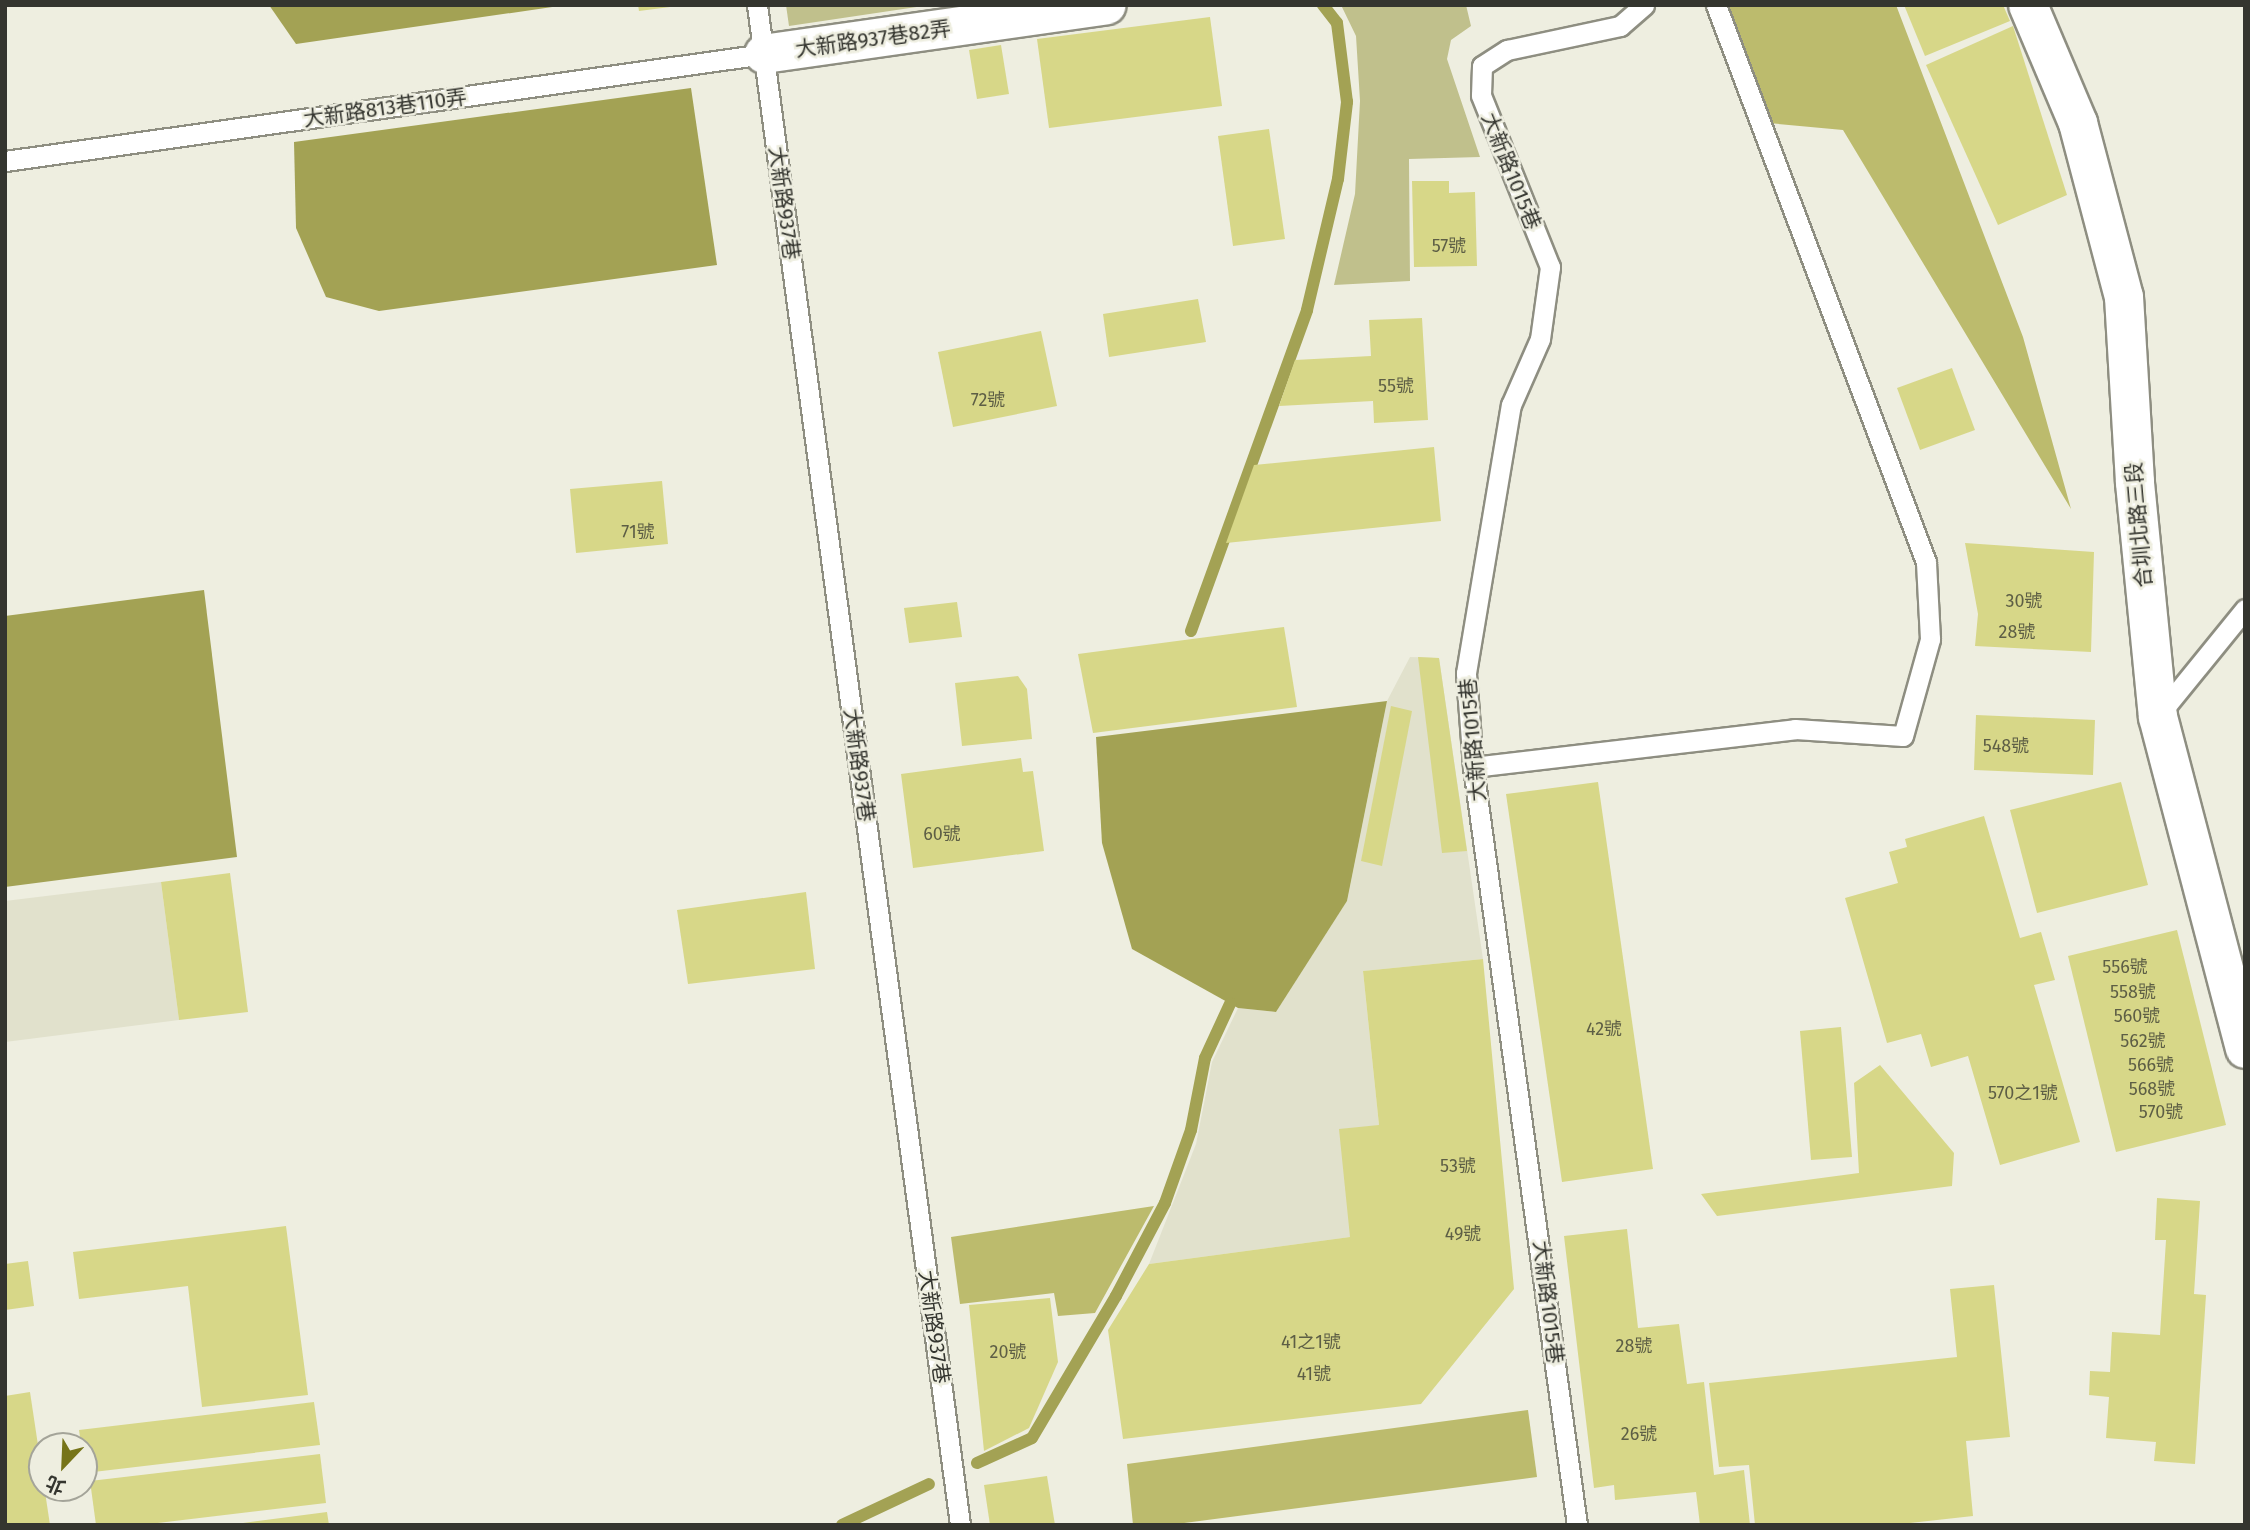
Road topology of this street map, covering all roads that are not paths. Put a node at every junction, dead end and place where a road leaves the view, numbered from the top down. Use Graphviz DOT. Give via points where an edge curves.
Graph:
graph roads {
  1 [pos="757,5"];
  2 [pos="1107,5"];
  3 [pos="1644,5"];
  4 [pos="1716,5"];
  5 [pos="2028,5"];
  6 [pos="764,54"];
  7 [pos="5,161"];
  8 [pos="2245,609"];
  9 [pos="2158,717"];
  10 [pos="1473,767"];
  11 [pos="2245,1049"];
  12 [pos="960,1525"];
  13 [pos="1577,1525"];
  1 -- 6 [label="lane, 大新路937巷"];
  2 -- 6 [label="street, 大新路937巷82弄"];
  3 -- 10 [label="lane, 大新路1015巷" via="1620,26 1507,50 1482,66 1481,95 1550,267 1539,339 1511,405 1466,673"];
  4 -- 10 [label="lane" via="1926,562 1930,639 1903,737 1795,729"];
  5 -- 9 [label="street, 合圳北路三段" via="2078,123 2124,297 2135,483"];
  6 -- 7 [label="lane, 大新路813巷110弄"];
  6 -- 12 [label="lane, 大新路937巷"];
  8 -- 9 [label="lane"];
  9 -- 11 [label="street, 合圳北路三段"];
  10 -- 13 [label="lane, 大新路1015巷"];
}
